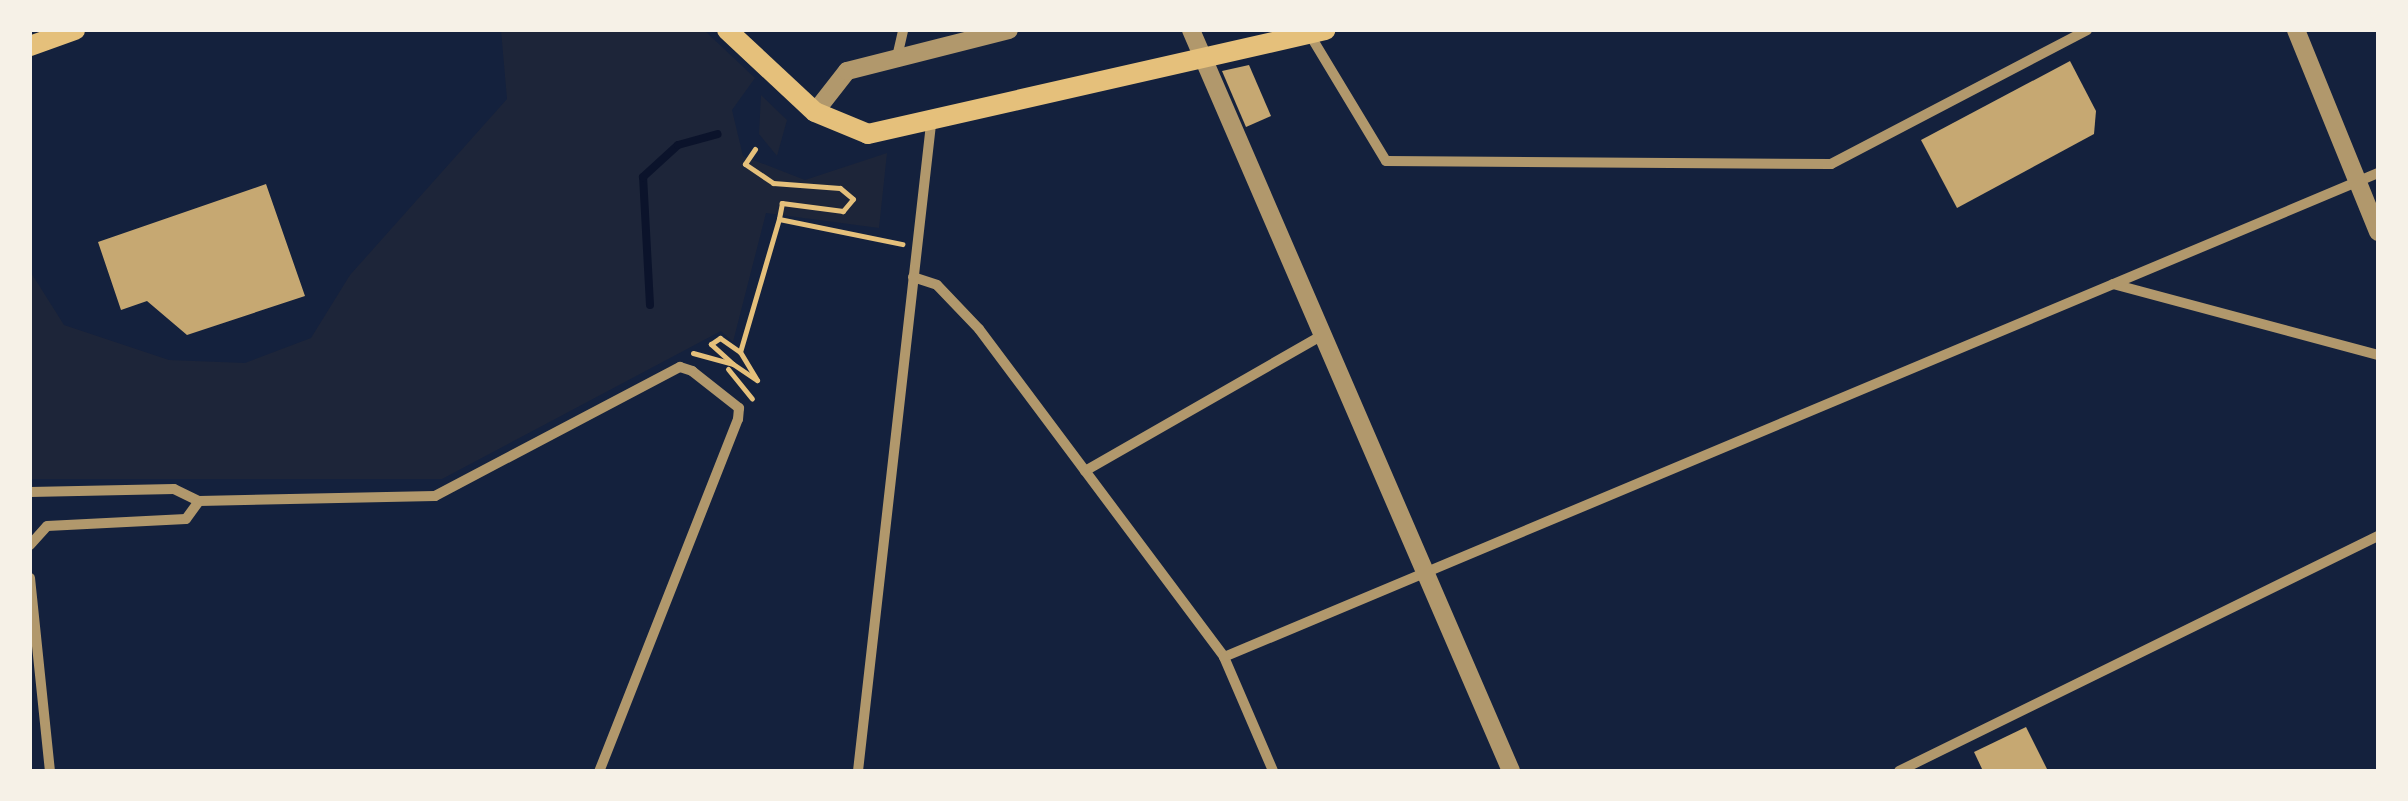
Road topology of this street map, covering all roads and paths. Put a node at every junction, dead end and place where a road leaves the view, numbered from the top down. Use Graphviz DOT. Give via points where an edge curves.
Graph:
graph roads {
  1 [pos="75,30"];
  2 [pos="727,30"];
  3 [pos="903,30"];
  4 [pos="1008,30"];
  5 [pos="1190,30"];
  6 [pos="2087,30"];
  7 [pos="2296,30"];
  8 [pos="1317,32"];
  9 [pos="32,40"];
  10 [pos="896,57"];
  11 [pos="1203,59"];
  12 [pos="815,112"];
  13 [pos="931,124"];
  14 [pos="755,149"];
  15 [pos="2378,173"];
  16 [pos="2358,181"];
  17 [pos="779,219"];
  18 [pos="2378,232"];
  19 [pos="914,247"];
  20 [pos="913,277"];
  21 [pos="2112,284"];
  22 [pos="1322,335"];
  23 [pos="701,349"];
  24 [pos="740,352"];
  25 [pos="2378,355"];
  26 [pos="730,366"];
  27 [pos="754,390"];
  28 [pos="1085,470"];
  29 [pos="30,492"];
  30 [pos="199,501"];
  31 [pos="2378,536"];
  32 [pos="30,545"];
  33 [pos="1426,574"];
  34 [pos="30,578"];
  35 [pos="1224,657"];
  36 [pos="50,771"];
  37 [pos="599,771"];
  38 [pos="858,771"];
  39 [pos="1273,771"];
  40 [pos="1511,771"];
  41 [pos="1898,771"];
  1 -- 9 [label="main road"];
  2 -- 12 [label="main road"];
  3 -- 10 [label="street"];
  4 -- 10 [label="street"];
  5 -- 11 [label="street"];
  6 -- 8 [label="street" via="1831,164 1386,162"];
  7 -- 16 [label="street"];
  8 -- 11 [label="main road"];
  10 -- 12 [label="street" via="835,78"];
  11 -- 13 [label="main road"];
  11 -- 22 [label="street"];
  12 -- 13 [label="main road" via="868,134"];
  13 -- 19 [label="street"];
  14 -- 17 [label="path" via="745,164 773,183 840,188 853,199 844,211 782,203"];
  15 -- 16 [label="street"];
  16 -- 18 [label="street"];
  16 -- 21 [label="street"];
  17 -- 19 [label="path"];
  17 -- 24 [label="path"];
  19 -- 20 [label="street"];
  20 -- 28 [label="street" via="955,300"];
  20 -- 38 [label="street"];
  21 -- 25 [label="street"];
  21 -- 33 [label="street"];
  22 -- 28 [label="street"];
  22 -- 33 [label="street"];
  23 -- 26 [label="path"];
  24 -- 26 [label="path" via="757,380"];
  24 -- 26 [label="path" via="720,338 711,344"];
  26 -- 27 [label="path"];
  28 -- 35 [label="street"];
  29 -- 30 [label="street" via="174,489"];
  30 -- 32 [label="street" via="186,518 47,526"];
  30 -- 37 [label="street" via="436,496 680,367 739,408 738,419"];
  31 -- 41 [label="street"];
  33 -- 35 [label="street"];
  33 -- 40 [label="street"];
  34 -- 36 [label="street"];
  35 -- 39 [label="street"];
}
